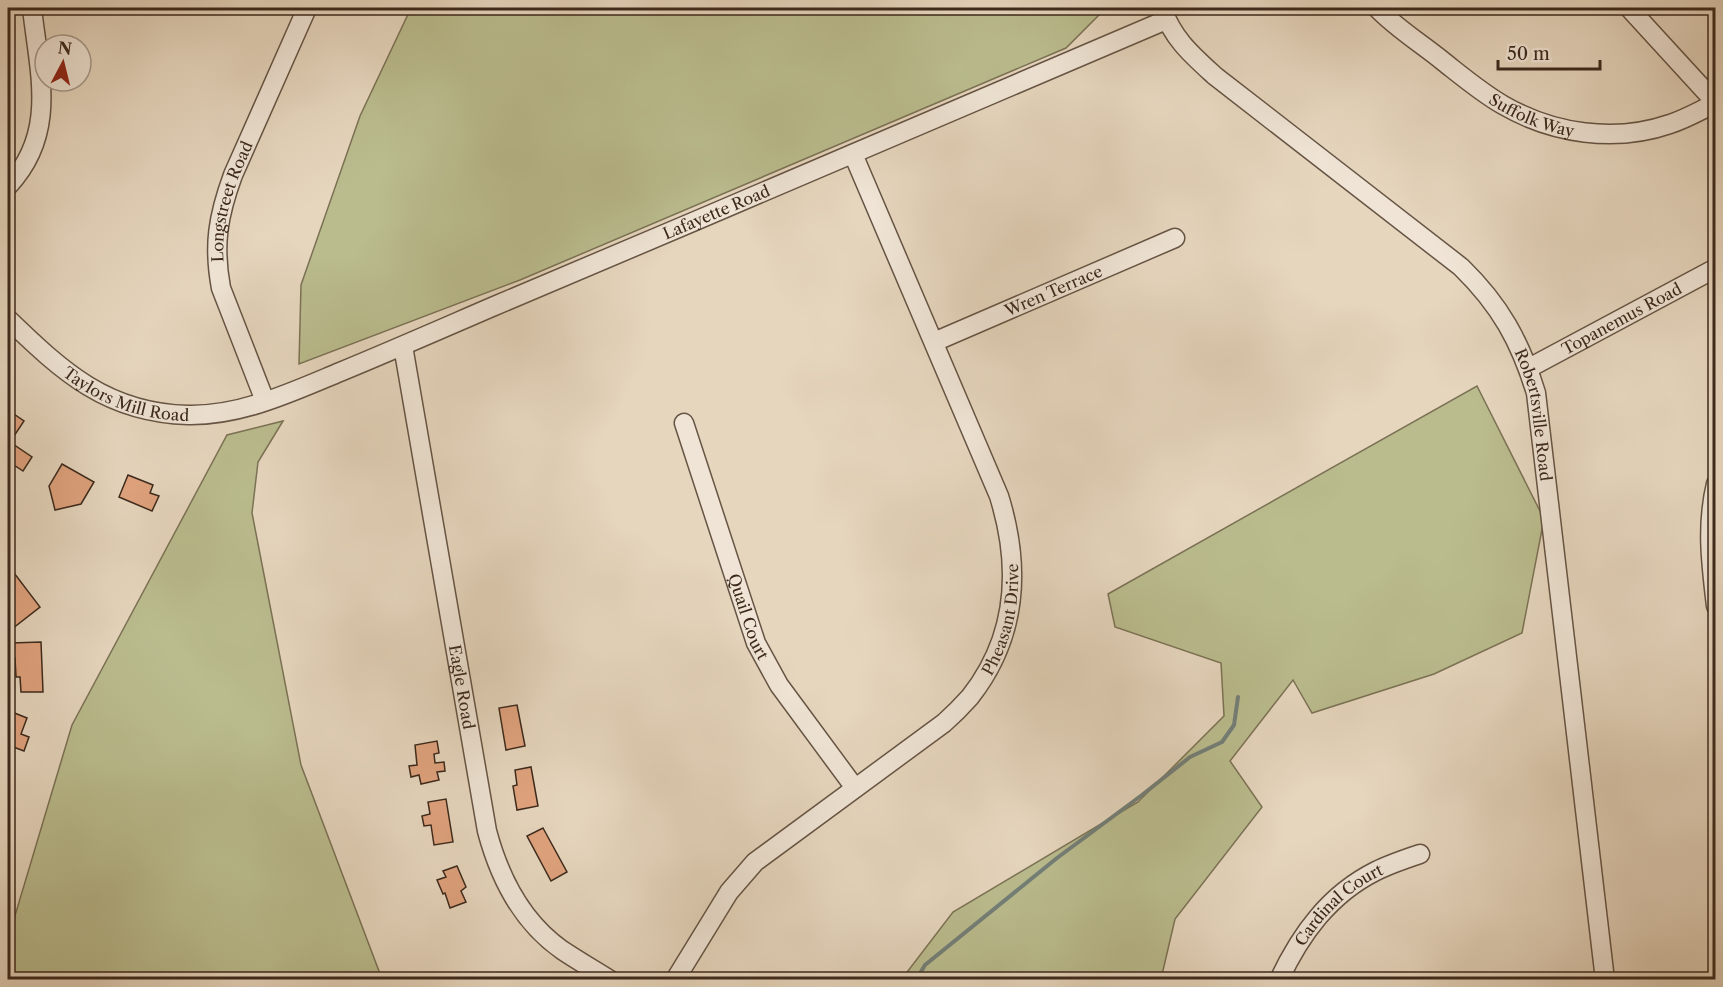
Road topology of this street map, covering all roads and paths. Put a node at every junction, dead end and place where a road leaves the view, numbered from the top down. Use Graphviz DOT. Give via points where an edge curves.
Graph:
graph roads {
  1 [pos="32,8"];
  2 [pos="307,8"];
  3 [pos="1377,8"];
  4 [pos="1629,8"];
  5 [pos="1164,14"];
  6 [pos="1716,103"];
  7 [pos="853,154"];
  8 [pos="8,186"];
  9 [pos="1175,238"];
  10 [pos="1716,268"];
  11 [pos="8,319"];
  12 [pos="934,342"];
  13 [pos="403,346"];
  14 [pos="1528,368"];
  15 [pos="265,401"];
  16 [pos="684,423"];
  17 [pos="1716,484"];
  18 [pos="1716,606"];
  19 [pos="855,788"];
  20 [pos="1420,854"];
  21 [pos="610,980"];
  22 [pos="675,980"];
  23 [pos="1279,980"];
  24 [pos="1605,980"];
  1 -- 8 [label="street" via="42,113 35,144 22,170"];
  2 -- 15 [label="street, Longstreet Road" via="233,175 217,234 218,270 226,306"];
  3 -- 6 [label="street, Suffolk Way" via="1483,92 1546,125 1599,134 1648,130"];
  4 -- 6 [label="street"];
  5 -- 7 [label="street, Lafayette Road"];
  5 -- 14 [label="street, Robertsville Road" via="1184,48 1215,76 1461,267 1502,314"];
  7 -- 12 [label="street, Pheasant Drive"];
  7 -- 13 [label="street, Lafayette Road"];
  9 -- 12 [label="street, Wren Terrace"];
  10 -- 14 [label="street, Topanemus Road"];
  11 -- 15 [label="street, Taylors Mill Road" via="70,375 121,403 165,413 200,415 224,413"];
  12 -- 19 [label="street, Pheasant Drive" via="1007,522 1013,570 1008,616 1000,644 968,699 944,723"];
  13 -- 15 [label="street, Lafayette Road"];
  13 -- 21 [label="street, Eagle Road" via="493,854 510,890 534,923 561,949"];
  14 -- 24 [label="street, Robertsville Road" via="1538,405"];
  16 -- 19 [label="street, Quail Court" via="756,643 779,685"];
  17 -- 18 [label="street" via="1709,536"];
  19 -- 22 [label="street, Pheasant Drive" via="755,862 729,892"];
  20 -- 23 [label="street, Cardinal Court" via="1379,869 1332,901 1297,944"];
}
